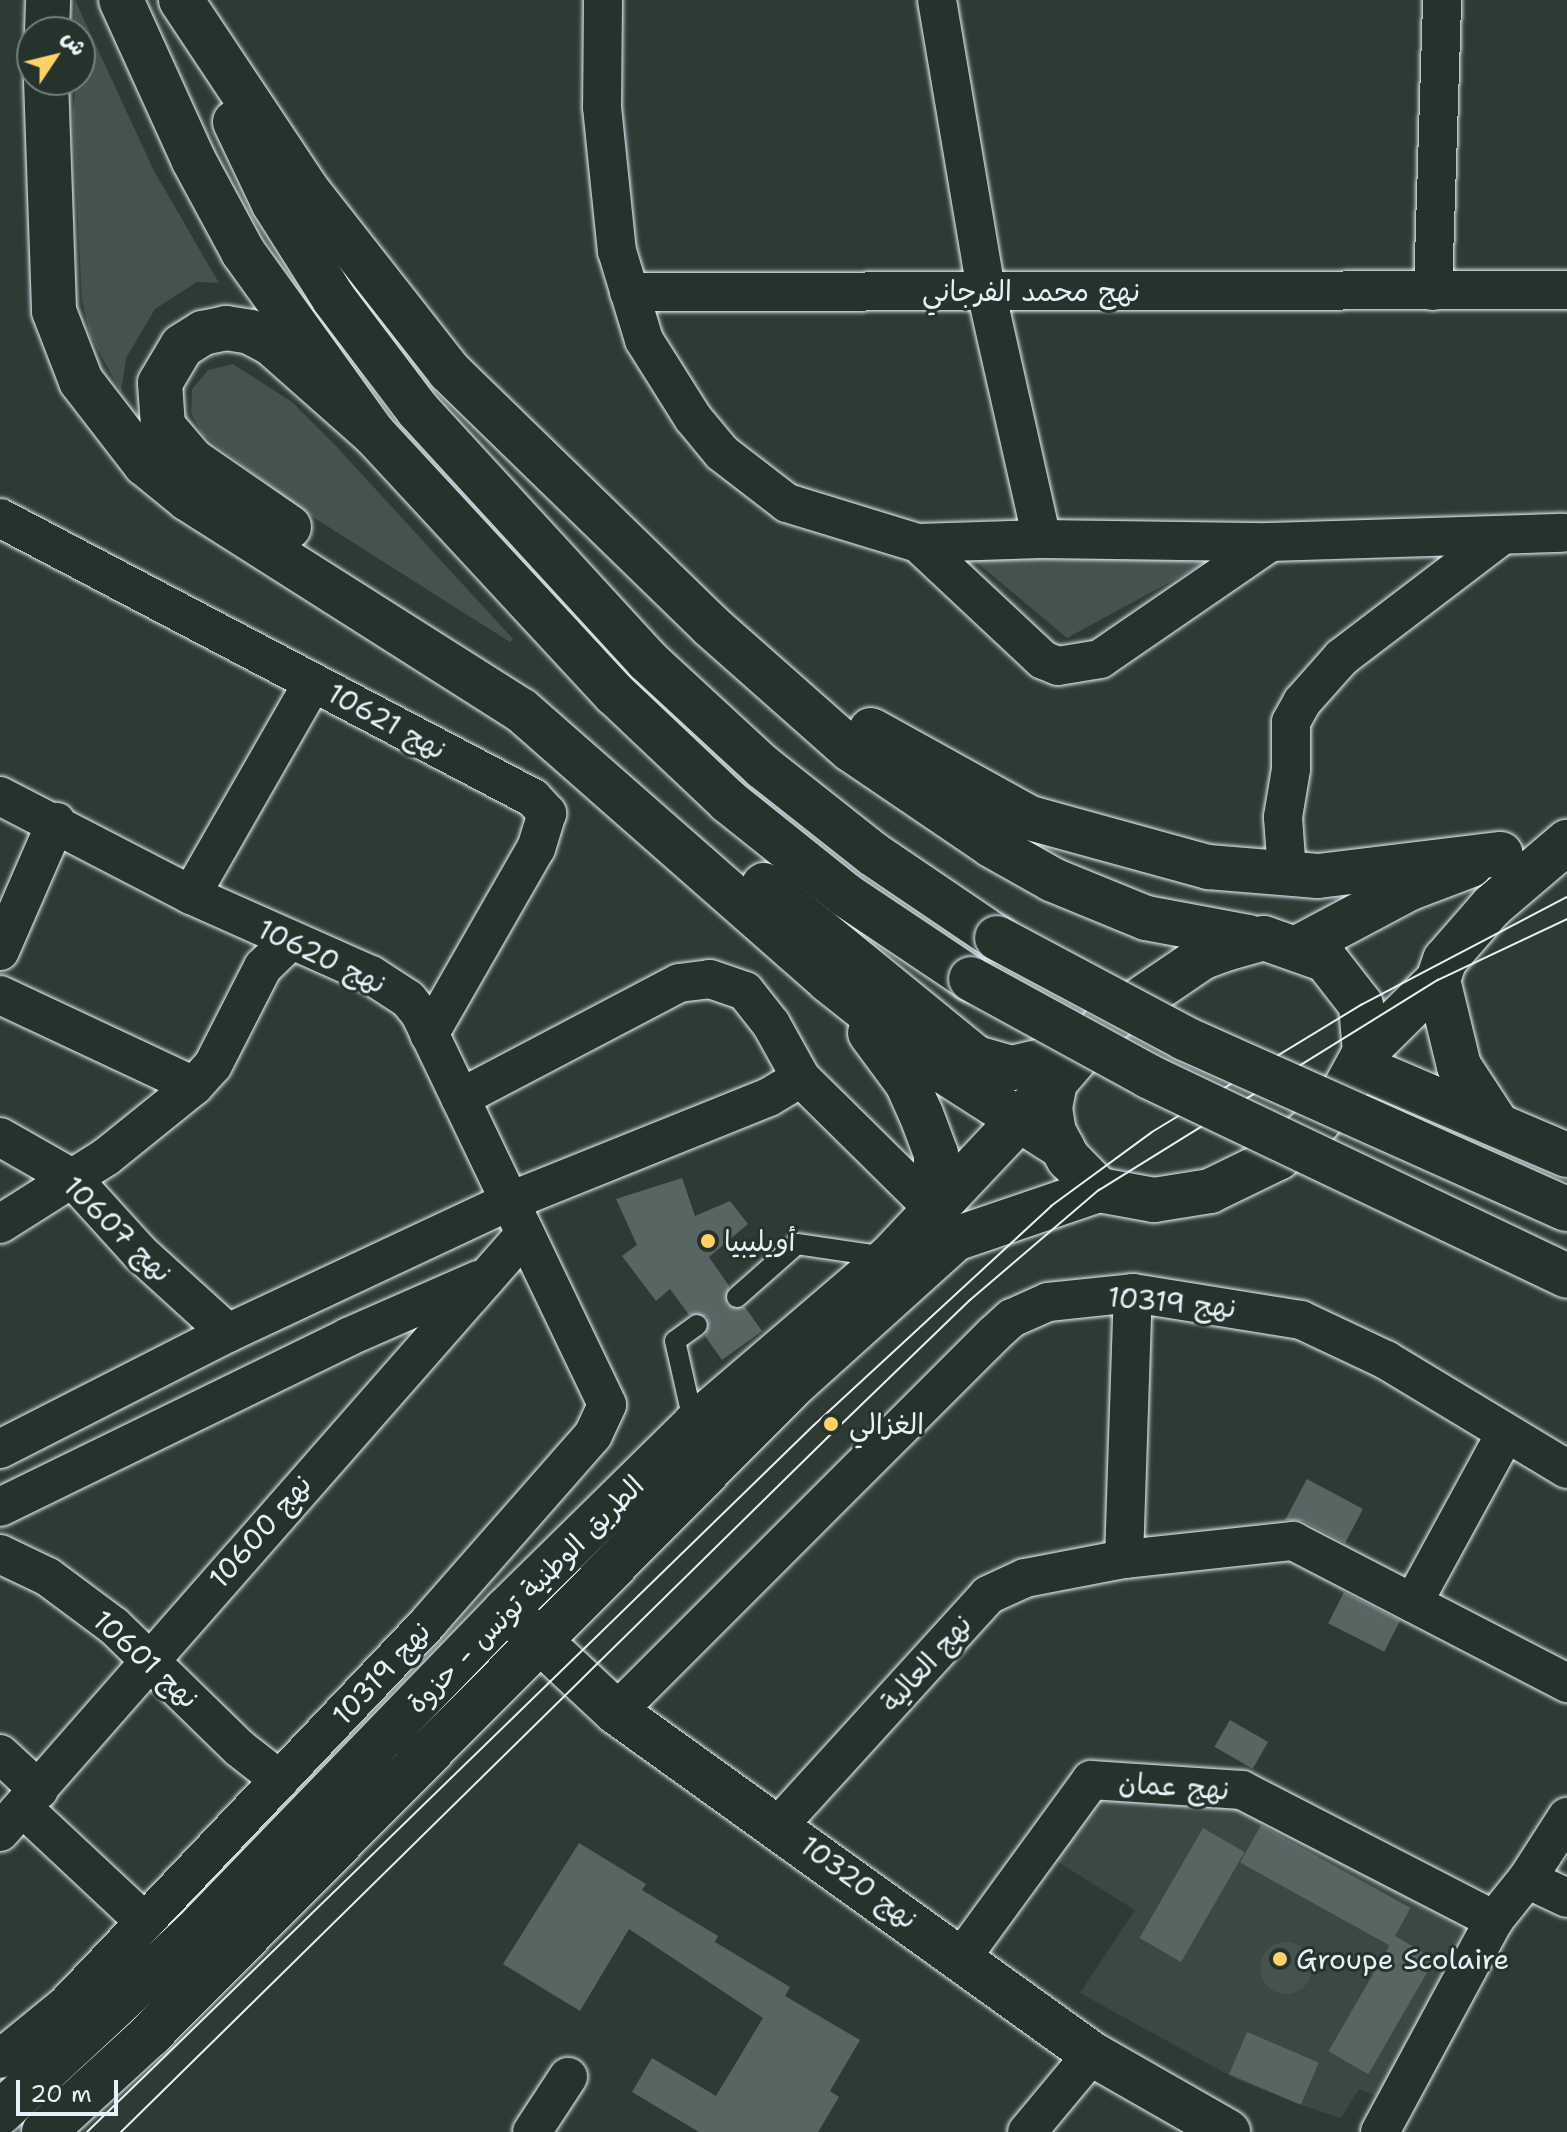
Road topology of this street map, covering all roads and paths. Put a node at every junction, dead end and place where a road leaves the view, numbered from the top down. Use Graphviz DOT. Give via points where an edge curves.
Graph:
graph roads {
  1 [pos="121,0"];
  2 [pos="179,0"];
  3 [pos="603,0"];
  4 [pos="937,0"];
  5 [pos="1442,0"];
  6 [pos="47,96"];
  7 [pos="1567,290"];
  8 [pos="986,291"];
  9 [pos="1433,291"];
  10 [pos="629,292"];
  11 [pos="374,434"];
  12 [pos="0,518"];
  13 [pos="1566,532"];
  14 [pos="1501,536"];
  15 [pos="1042,539"];
  16 [pos="1270,542"];
  17 [pos="918,543"];
  18 [pos="711,626"];
  19 [pos="313,682"];
  20 [pos="0,796"];
  21 [pos="56,822"];
  22 [pos="1567,830"];
  23 [pos="1567,842"];
  24 [pos="1501,854"];
  25 [pos="1287,872"];
  26 [pos="191,895"];
  27 [pos="290,941"];
  28 [pos="1281,943"];
  29 [pos="0,951"];
  30 [pos="1438,980"];
  31 [pos="829,981"];
  32 [pos="0,995"];
  33 [pos="429,1035"];
  34 [pos="1095,1036"];
  35 [pos="1362,1059"];
  36 [pos="801,1078"];
  37 [pos="1055,1082"];
  38 [pos="194,1086"];
  39 [pos="460,1098"];
  40 [pos="1021,1119"];
  41 [pos="1495,1121"];
  42 [pos="0,1137"];
  43 [pos="1062,1147"];
  44 [pos="1567,1155"];
  45 [pos="72,1178"];
  46 [pos="1099,1190"];
  47 [pos="1567,1209"];
  48 [pos="936,1211"];
  49 [pos="517,1218"];
  50 [pos="0,1224"];
  51 [pos="889,1258"];
  52 [pos="496,1273"];
  53 [pos="1567,1276"];
  54 [pos="1133,1293"];
  55 [pos="737,1297"];
  56 [pos="697,1325"];
  57 [pos="228,1333"];
  58 [pos="694,1425"];
  59 [pos="1505,1434"];
  60 [pos="0,1449"];
  61 [pos="1567,1469"];
  62 [pos="0,1507"];
  63 [pos="0,1554"];
  64 [pos="1117,1562"];
  65 [pos="1413,1603"];
  66 [pos="506,1610"];
  67 [pos="539,1638"];
  68 [pos="150,1660"];
  69 [pos="1567,1683"];
  70 [pos="616,1712"];
  71 [pos="0,1754"];
  72 [pos="280,1780"];
  73 [pos="20,1810"];
  74 [pos="1567,1817"];
  75 [pos="779,1825"];
  76 [pos="1527,1879"];
  77 [pos="1567,1898"];
  78 [pos="1494,1920"];
  79 [pos="145,1922"];
  80 [pos="962,1957"];
  81 [pos="1092,2054"];
  82 [pos="0,2059"];
  83 [pos="568,2077"];
  84 [pos="0,2113"];
  85 [pos="44,2132"];
  86 [pos="532,2132"];
  87 [pos="1027,2132"];
  88 [pos="1228,2132"];
  89 [pos="1380,2132"];
  1 -- 11 [label="main road" via="193,159 243,252"];
  2 -- 18 [label="main road" via="308,191 449,371"];
  2 -- 47 [label="main road, bridge" via="274,204 334,299 418,410 647,660 763,767 873,854 997,938 1184,1038"];
  3 -- 10 [label="street" via="608,198"];
  4 -- 8 [label="street"];
  5 -- 9 [label="street"];
  6 -- 31 [label="main road" via="54,311 81,381 111,426 145,464 188,499 521,710"];
  7 -- 9 [label="street, نهج محمد الفرجاني"];
  8 -- 9 [label="street, نهج محمد الفرجاني"];
  8 -- 10 [label="street, نهج محمد الفرجاني"];
  8 -- 15 [label="street"];
  10 -- 17 [label="street" via="644,340 722,453 787,503"];
  11 -- 34 [label="main road" via="271,343 250,332 226,328 203,333 182,346 160,383 163,426 192,460 523,675 957,1046 991,1065 1012,1068 1043,1061"];
  11 -- 53 [label="main road, bridge" via="615,694 728,801 847,896 971,979 1148,1076"];
  12 -- 19 [label="street, نهج 10621"];
  13 -- 14 [label="street"];
  14 -- 16 [label="street"];
  14 -- 25 [label="street" via="1342,657 1302,702 1291,722 1283,817"];
  15 -- 16 [label="street"];
  15 -- 17 [label="street"];
  16 -- 17 [label="street" via="1100,659 1058,666 1043,660"];
  18 -- 25 [label="main road" via="912,757 1030,818 1208,867"];
  18 -- 28 [label="main road" via="850,749 991,845 1108,905 1183,929"];
  19 -- 26 [label="street"];
  19 -- 33 [label="street, نهج 10621" via="533,798 547,813 536,848"];
  20 -- 21 [label="street, نهج 10620"];
  21 -- 26 [label="street, نهج 10620"];
  21 -- 29 [label="street"];
  22 -- 24 [label="main road"];
  23 -- 30 [label="main road" via="1483,915 1445,960"];
  24 -- 25 [label="main road" via="1318,876"];
  24 -- 28 [label="main road"];
  26 -- 27 [label="street, نهج 10620"];
  27 -- 33 [label="street, نهج 10620" via="371,975 408,999"];
  27 -- 38 [label="street" via="263,967 213,1065"];
  28 -- 34 [label="main road" via="1203,957"];
  28 -- 35 [label="main road" via="1326,960 1361,1005"];
  30 -- 35 [label="main road"];
  30 -- 41 [label="main road" via="1459,1066"];
  31 -- 40 [label="main road" via="940,1069"];
  31 -- 48 [label="main road" via="907,1083 936,1154"];
  32 -- 38 [label="street"];
  33 -- 39 [label="street, نهج 10620"];
  34 -- 37 [label="main road"];
  35 -- 41 [label="main road"];
  35 -- 46 [label="main road" via="1318,1122 1278,1158 1251,1173 1210,1191 1154,1200"];
  36 -- 39 [label="street" via="771,1024 745,991 710,979 679,983"];
  36 -- 48 [label="street"];
  36 -- 49 [label="street"];
  37 -- 40 [label="main road, الطريق الوطنية تونس - حزوة"];
  37 -- 43 [label="main road" via="1050,1108"];
  38 -- 45 [label="street" via="137,1134"];
  39 -- 49 [label="street, نهج 10620"];
  40 -- 43 [label="main road"];
  40 -- 48 [label="main road, الطريق الوطنية تونس - حزوة"];
  41 -- 44 [label="main road"];
  42 -- 45 [label="street, نهج 10607"];
  43 -- 46 [label="main road"];
  45 -- 50 [label="street"];
  45 -- 57 [label="street, نهج 10607" via="140,1253"];
  46 -- 67 [label="main road, الطريق الوطنية تونس - حزوة" via="955,1239 789,1389"];
  48 -- 51 [label="main road, الطريق الوطنية تونس - حزوة"];
  49 -- 52 [label="street, نهج 10600"];
  49 -- 57 [label="street"];
  49 -- 72 [label="street, نهج 10319" via="605,1394 601,1424 429,1622"];
  51 -- 55 [label="lane" via="797,1244"];
  51 -- 58 [label="main road, الطريق الوطنية تونس - حزوة"];
  52 -- 62 [label="street" via="348,1337"];
  52 -- 68 [label="street, نهج 10600" via="399,1372"];
  54 -- 59 [label="street, نهج 10319" via="1301,1320 1386,1360"];
  54 -- 64 [label="street"];
  54 -- 70 [label="street, نهج 10319" via="1048,1302 1012,1318"];
  56 -- 58 [label="lane" via="675,1341"];
  57 -- 60 [label="street"];
  58 -- 66 [label="main road, الطريق الوطنية تونس - حزوة"];
  59 -- 61 [label="street, نهج 10319"];
  59 -- 65 [label="street"];
  63 -- 68 [label="street, نهج 10601" via="81,1600"];
  64 -- 65 [label="street, نهج العالية" via="1293,1541"];
  64 -- 75 [label="street, نهج العالية" via="1025,1578 988,1595"];
  65 -- 69 [label="street, نهج العالية"];
  66 -- 67 [label="main road, نهج 10320"];
  66 -- 84 [label="main road, الطريق الوطنية تونس - حزوة" via="194,1933"];
  67 -- 70 [label="main road, نهج 10320"];
  67 -- 85 [label="main road, الطريق الوطنية تونس - حزوة" via="150,2035"];
  68 -- 72 [label="street, نهج 10601" via="239,1748"];
  68 -- 73 [label="street, نهج 10600"];
  70 -- 75 [label="main road, نهج 10320"];
  71 -- 73 [label="street"];
  72 -- 79 [label="street, نهج 10319"];
  73 -- 79 [label="street"];
  74 -- 76 [label="street"];
  75 -- 80 [label="main road, نهج 10320"];
  76 -- 77 [label="street"];
  76 -- 78 [label="street"];
  78 -- 80 [label="street, نهج عمان" via="1242,1790 1091,1780"];
  78 -- 89 [label="street"];
  79 -- 82 [label="street, نهج 10319" via="66,2005"];
  80 -- 81 [label="main road, نهج 10320"];
  81 -- 87 [label="street"];
  81 -- 88 [label="main road, نهج 10320"];
  83 -- 86 [label="street"];
}
